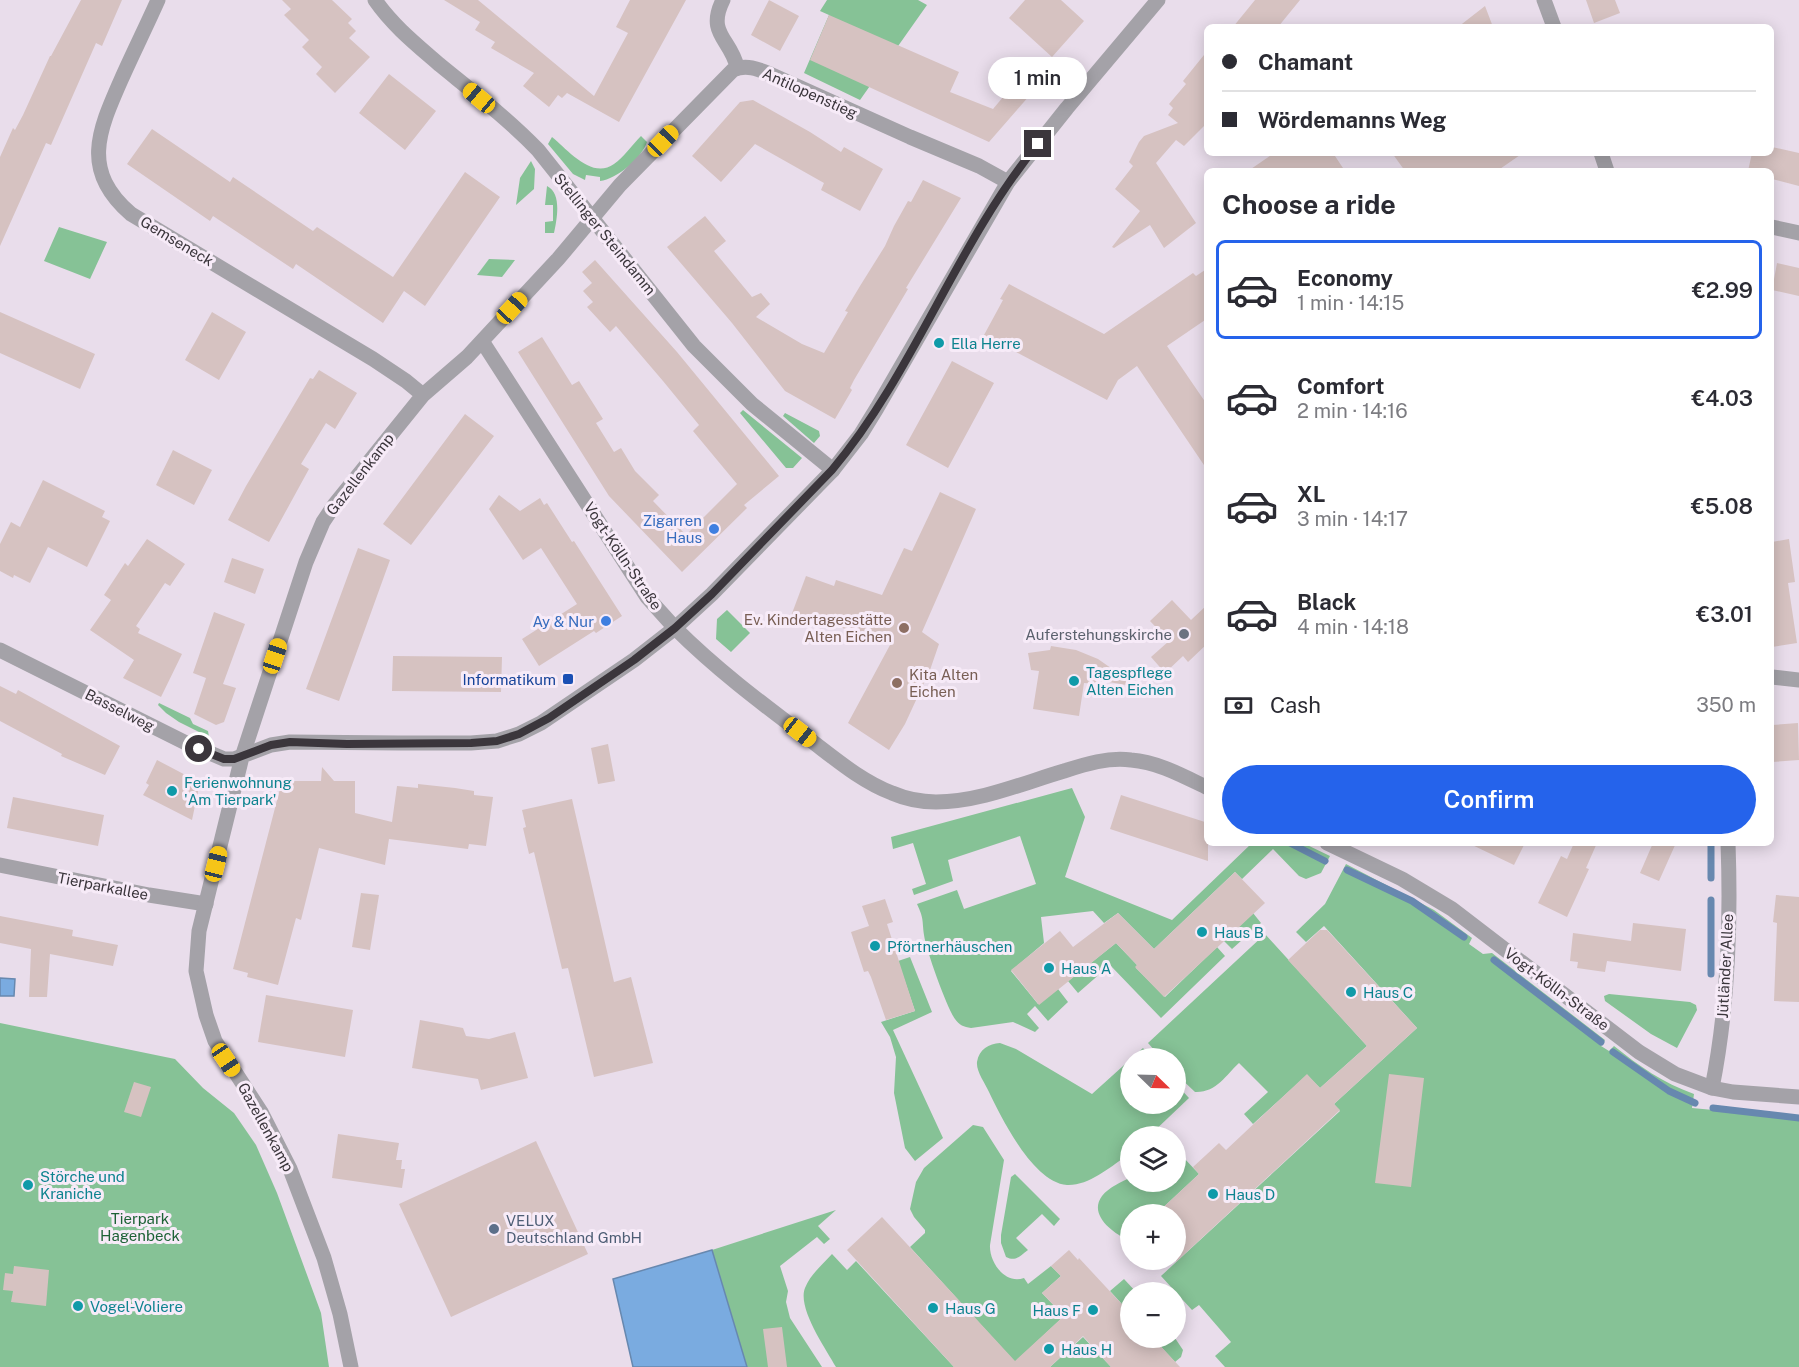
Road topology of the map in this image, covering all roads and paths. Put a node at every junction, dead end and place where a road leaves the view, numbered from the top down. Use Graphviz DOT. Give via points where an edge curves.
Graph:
graph roads {
  1 [pos="158,0"];
  2 [pos="375,0"];
  3 [pos="723,0"];
  4 [pos="1158,0"];
  5 [pos="1544,0"];
  6 [pos="1553,24"];
  7 [pos="737,67"];
  8 [pos="1008,183"];
  9 [pos="592,219"];
  10 [pos="1774,227"];
  11 [pos="1799,233"];
  12 [pos="482,341"];
  13 [pos="423,395"];
  14 [pos="832,470"];
  15 [pos="675,628"];
  16 [pos="0,650"];
  17 [pos="1774,677"];
  18 [pos="1799,681"];
  19 [pos="242,757"];
  20 [pos="1204,786"];
  21 [pos="1333,846"];
  22 [pos="1728,846"];
  23 [pos="0,865"];
  24 [pos="206,904"];
  25 [pos="1712,1088"];
  26 [pos="1799,1097"];
  27 [pos="351,1367"];
  1 -- 13 [label="street, Gemseneck" via="101,129 99,159 114,197 131,214 373,360"];
  2 -- 9 [label="street, Stellinger Steindamm" via="412,41 538,150"];
  3 -- 7 [label="street" via="716,25"];
  4 -- 8 [label="street"];
  5 -- 6 [label="street"];
  7 -- 8 [label="street, Antilopenstieg" via="761,70 805,88 979,166"];
  7 -- 9 [label="street"];
  8 -- 14 [label="street" via="878,408"];
  9 -- 12 [label="street, Gazellenkamp"];
  9 -- 14 [label="street, Stellinger Steindamm" via="723,377"];
  10 -- 11 [label="street"];
  12 -- 13 [label="street, Gazellenkamp"];
  12 -- 15 [label="street, Vogt-Kölln-Straße" via="647,597"];
  13 -- 19 [label="street, Gazellenkamp" via="335,504 313,541"];
  14 -- 15 [label="street"];
  15 -- 19 [label="street" via="549,718 497,741 290,742"];
  15 -- 20 [label="street, Vogt-Kölln-Straße" via="840,762 874,785 908,799 963,800 1116,759 1158,765"];
  16 -- 19 [label="street, Basselweg" via="209,754 229,759"];
  17 -- 18 [label="street"];
  19 -- 24 [label="street, Gazellenkamp"];
  21 -- 25 [label="street, Vogt-Kölln-Straße" via="1429,894 1656,1064"];
  22 -- 25 [label="street, Jütländer Allee" via="1726,976"];
  23 -- 24 [label="street, Tierparkallee"];
  24 -- 27 [label="street, Gazellenkamp" via="196,952 206,1015 215,1041 261,1112 290,1169 324,1258"];
  25 -- 26 [label="street, Vogt-Kölln-Straße"];
}
